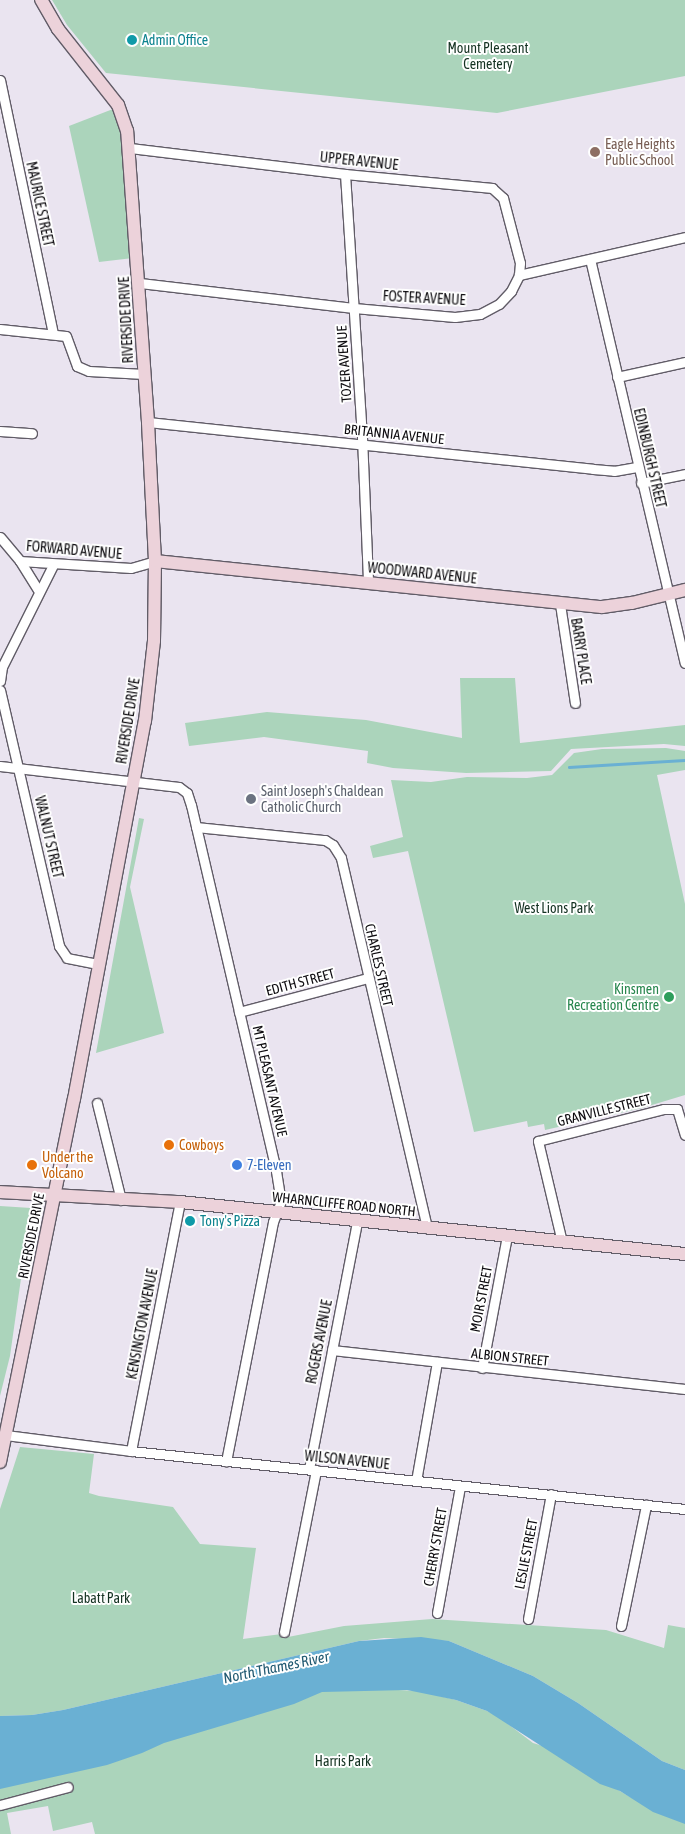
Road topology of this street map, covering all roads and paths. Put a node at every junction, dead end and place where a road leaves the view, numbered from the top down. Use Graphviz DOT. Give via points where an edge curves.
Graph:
graph roads {
  1 [pos="41,0"];
  2 [pos="0,80"];
  3 [pos="5,127"];
  4 [pos="130,148"];
  5 [pos="345,174"];
  6 [pos="685,237"];
  7 [pos="590,259"];
  8 [pos="519,275"];
  9 [pos="140,283"];
  10 [pos="354,308"];
  11 [pos="0,329"];
  12 [pos="53,334"];
  13 [pos="685,362"];
  14 [pos="144,374"];
  15 [pos="617,377"];
  16 [pos="148,422"];
  17 [pos="0,430"];
  18 [pos="32,433"];
  19 [pos="362,444"];
  20 [pos="638,467"];
  21 [pos="685,474"];
  22 [pos="641,483"];
  23 [pos="0,537"];
  24 [pos="20,561"];
  25 [pos="155,561"];
  26 [pos="52,565"];
  27 [pos="368,582"];
  28 [pos="685,590"];
  29 [pos="39,592"];
  30 [pos="667,594"];
  31 [pos="560,604"];
  32 [pos="685,662"];
  33 [pos="0,681"];
  34 [pos="0,690"];
  35 [pos="575,703"];
  36 [pos="0,766"];
  37 [pos="19,768"];
  38 [pos="133,780"];
  39 [pos="196,826"];
  40 [pos="98,964"];
  41 [pos="368,978"];
  42 [pos="239,1012"];
  43 [pos="97,1103"];
  44 [pos="685,1135"];
  45 [pos="0,1192"];
  46 [pos="55,1196"];
  47 [pos="121,1200"];
  48 [pos="180,1202"];
  49 [pos="278,1212"];
  50 [pos="357,1220"];
  51 [pos="427,1228"];
  52 [pos="507,1236"];
  53 [pos="562,1242"];
  54 [pos="685,1254"];
  55 [pos="332,1350"];
  56 [pos="437,1362"];
  57 [pos="482,1368"];
  58 [pos="685,1389"];
  59 [pos="6,1435"];
  60 [pos="131,1451"];
  61 [pos="226,1461"];
  62 [pos="0,1462"];
  63 [pos="312,1470"];
  64 [pos="416,1481"];
  65 [pos="460,1486"];
  66 [pos="551,1494"];
  67 [pos="646,1505"];
  68 [pos="685,1509"];
  69 [pos="437,1613"];
  70 [pos="528,1619"];
  71 [pos="621,1626"];
  72 [pos="284,1632"];
  73 [pos="68,1787"];
  74 [pos="0,1805"];
  1 -- 4 [label="main road, RIVERSIDE DRIVE" via="58,29 118,105 125,120"];
  2 -- 3 [label="street, MAURICE STREET"];
  3 -- 12 [label="street, MAURICE STREET"];
  4 -- 5 [label="street, UPPER AVENUE"];
  4 -- 9 [label="main road, RIVERSIDE DRIVE"];
  5 -- 8 [label="street, UPPER AVENUE" via="492,188 502,198 520,263"];
  5 -- 10 [label="street, TOZER AVENUE"];
  6 -- 7 [label="street"];
  7 -- 8 [label="street"];
  7 -- 15 [label="street, EDINBURGH STREET"];
  8 -- 10 [label="street, FOSTER AVENUE" via="499,304 480,314 455,317"];
  9 -- 10 [label="street, FOSTER AVENUE"];
  9 -- 14 [label="main road, RIVERSIDE DRIVE"];
  10 -- 19 [label="street, TOZER AVENUE"];
  11 -- 12 [label="street"];
  12 -- 14 [label="street" via="66,336 77,366 89,372"];
  13 -- 15 [label="street"];
  14 -- 16 [label="main road, RIVERSIDE DRIVE"];
  15 -- 20 [label="street, EDINBURGH STREET"];
  16 -- 19 [label="street, BRITANNIA AVENUE"];
  16 -- 25 [label="main road, RIVERSIDE DRIVE"];
  17 -- 18 [label="street"];
  19 -- 20 [label="street, BRITANNIA AVENUE" via="600,470"];
  19 -- 27 [label="street, TOZER AVENUE"];
  20 -- 22 [label="street, EDINBURGH STREET"];
  21 -- 22 [label="street"];
  22 -- 30 [label="street, EDINBURGH STREET"];
  23 -- 24 [label="street, FORWARD AVENUE"];
  24 -- 26 [label="street, FORWARD AVENUE"];
  24 -- 29 [label="street"];
  25 -- 26 [label="street, FORWARD AVENUE" via="131,568"];
  25 -- 27 [label="main road, WOODWARD AVENUE"];
  25 -- 38 [label="main road, RIVERSIDE DRIVE" via="154,641 145,721"];
  26 -- 29 [label="street"];
  27 -- 31 [label="main road, WOODWARD AVENUE"];
  28 -- 30 [label="main road, WOODWARD AVENUE"];
  29 -- 33 [label="street" via="2,667"];
  30 -- 31 [label="main road, WOODWARD AVENUE" via="602,607"];
  30 -- 32 [label="street, EDINBURGH STREET"];
  31 -- 35 [label="street, BARRY PLACE"];
  34 -- 37 [label="street, WALNUT STREET"];
  36 -- 37 [label="street, MT PLEASANT AVENUE"];
  37 -- 38 [label="street, MT PLEASANT AVENUE"];
  37 -- 40 [label="street, WALNUT STREET" via="59,946 67,958"];
  38 -- 39 [label="street, MT PLEASANT AVENUE" via="179,787 187,794"];
  38 -- 40 [label="main road, RIVERSIDE DRIVE"];
  39 -- 41 [label="street, CHARLES STREET" via="325,840 333,845 341,858"];
  39 -- 42 [label="street, MT PLEASANT AVENUE"];
  40 -- 46 [label="main road, RIVERSIDE DRIVE"];
  41 -- 42 [label="street, EDITH STREET"];
  41 -- 51 [label="street, CHARLES STREET"];
  42 -- 49 [label="street, MT PLEASANT AVENUE" via="276,1171 281,1201"];
  43 -- 47 [label="street"];
  44 -- 53 [label="street, GRANVILLE STREET" via="677,1109 664,1109 538,1141"];
  45 -- 46 [label="main road, WHARNCLIFFE ROAD NORTH"];
  46 -- 47 [label="main road, WHARNCLIFFE ROAD NORTH"];
  46 -- 59 [label="main road, RIVERSIDE DRIVE"];
  47 -- 48 [label="main road, WHARNCLIFFE ROAD NORTH"];
  48 -- 49 [label="main road, WHARNCLIFFE ROAD NORTH"];
  48 -- 60 [label="street, KENSINGTON AVENUE"];
  49 -- 50 [label="main road, WHARNCLIFFE ROAD NORTH"];
  49 -- 61 [label="street, MT PLEASANT AVENUE" via="273,1222"];
  50 -- 51 [label="main road, WHARNCLIFFE ROAD NORTH"];
  50 -- 55 [label="street, ROGERS AVENUE"];
  51 -- 52 [label="main road, WHARNCLIFFE ROAD NORTH"];
  52 -- 53 [label="main road, WHARNCLIFFE ROAD NORTH"];
  52 -- 57 [label="street, MOIR STREET"];
  53 -- 54 [label="main road, WHARNCLIFFE ROAD NORTH"];
  55 -- 56 [label="street, ALBION STREET"];
  55 -- 63 [label="street, ROGERS AVENUE"];
  56 -- 57 [label="street, ALBION STREET"];
  56 -- 64 [label="street"];
  57 -- 58 [label="street, ALBION STREET"];
  59 -- 60 [label="street, WILSON AVENUE"];
  59 -- 62 [label="main road, RIVERSIDE DRIVE"];
  60 -- 61 [label="street, WILSON AVENUE"];
  61 -- 63 [label="street, WILSON AVENUE"];
  63 -- 64 [label="street, WILSON AVENUE"];
  63 -- 72 [label="street, ROGERS AVENUE"];
  64 -- 65 [label="street, WILSON AVENUE"];
  65 -- 66 [label="street, WILSON AVENUE"];
  65 -- 69 [label="street, CHERRY STREET"];
  66 -- 67 [label="street, WILSON AVENUE"];
  66 -- 70 [label="street, LESLIE STREET"];
  67 -- 68 [label="street, WILSON AVENUE"];
  67 -- 71 [label="street"];
  73 -- 74 [label="street"];
}
